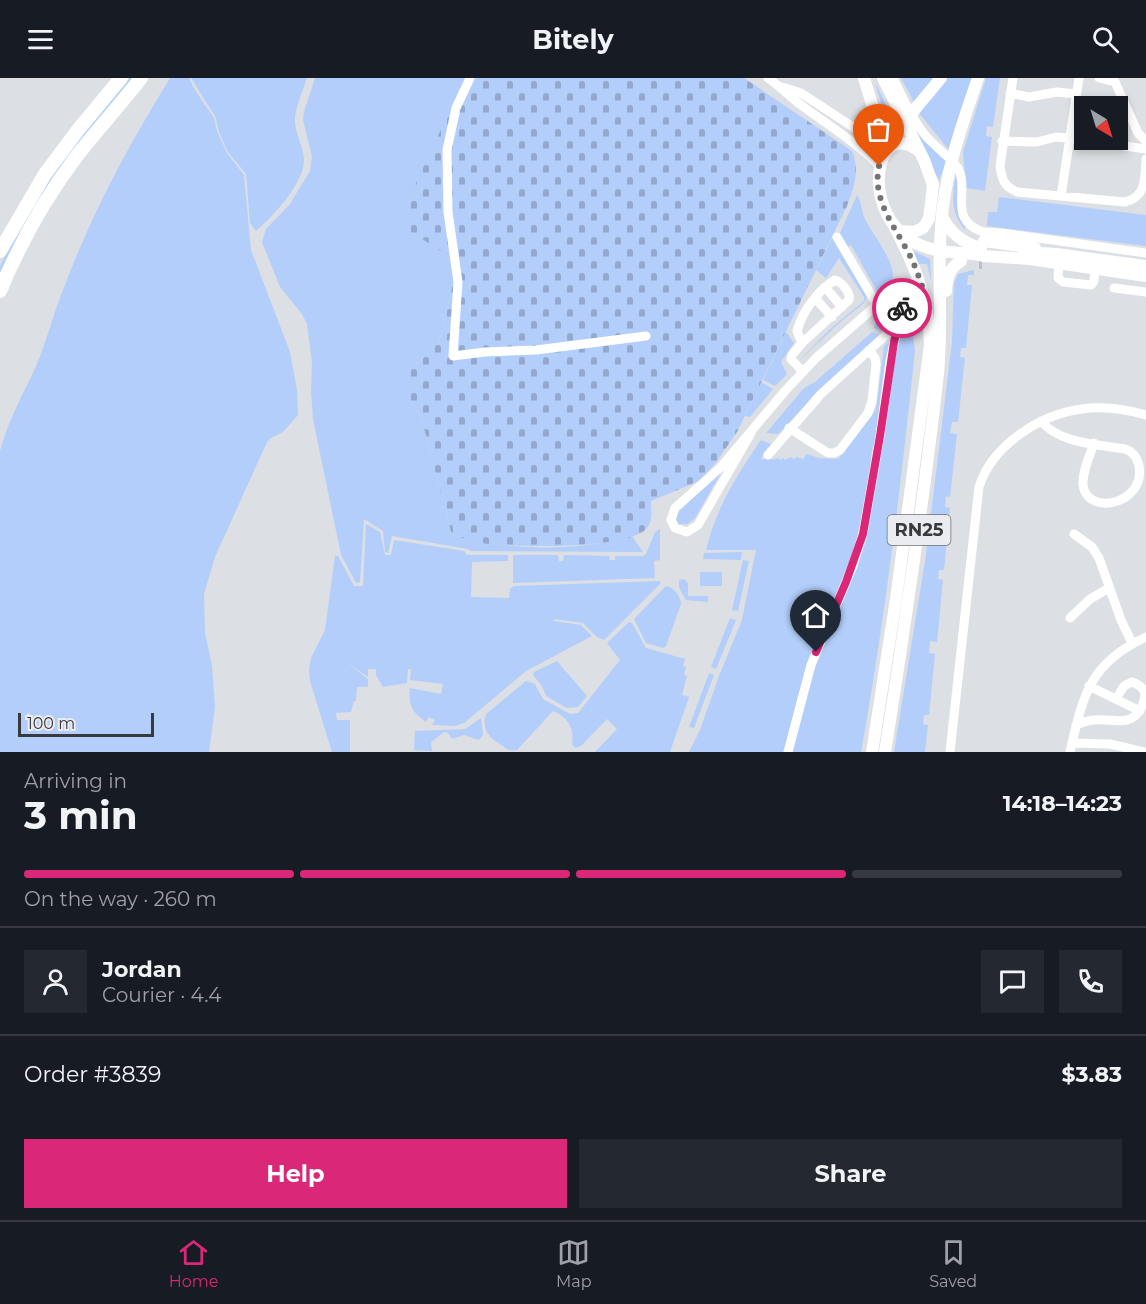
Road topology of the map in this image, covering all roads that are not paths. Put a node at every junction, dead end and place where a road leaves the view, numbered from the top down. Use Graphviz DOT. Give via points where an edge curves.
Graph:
graph roads {
  1 [pos="121,78"];
  2 [pos="141,78"];
  3 [pos="470,78"];
  4 [pos="768,78"];
  5 [pos="864,78"];
  6 [pos="882,78"];
  7 [pos="893,78"];
  8 [pos="941,78"];
  9 [pos="978,78"];
  10 [pos="1012,78"];
  11 [pos="1079,78"];
  12 [pos="1099,78"];
  13 [pos="1116,80"];
  14 [pos="782,87"];
  15 [pos="1010,93"];
  16 [pos="1076,94"];
  17 [pos="1074,110"];
  18 [pos="1130,116"];
  19 [pos="908,118"];
  20 [pos="1069,138"];
  21 [pos="1002,141"];
  22 [pos="1146,141"];
  23 [pos="1146,149"];
  24 [pos="886,150"];
  25 [pos="920,152"];
  26 [pos="1146,159"];
  27 [pos="951,161"];
  28 [pos="933,185"];
  29 [pos="1061,196"];
  30 [pos="944,197"];
  31 [pos="933,204"];
  32 [pos="942,216"];
  33 [pos="897,230"];
  34 [pos="837,237"];
  35 [pos="982,248"];
  36 [pos="0,250"];
  37 [pos="937,253"];
  38 [pos="1146,253"];
  39 [pos="1058,259"];
  40 [pos="961,261"];
  41 [pos="1146,266"];
  42 [pos="1095,269"];
  43 [pos="1146,276"];
  44 [pos="922,286"];
  45 [pos="825,287"];
  46 [pos="1114,288"];
  47 [pos="0,291"];
  48 [pos="1146,292"];
  49 [pos="815,298"];
  50 [pos="877,305"];
  51 [pos="941,306"];
  52 [pos="842,307"];
  53 [pos="832,317"];
  54 [pos="898,324"];
  55 [pos="646,336"];
  56 [pos="802,344"];
  57 [pos="869,350"];
  58 [pos="802,372"];
  59 [pos="1146,415"];
  60 [pos="1041,421"];
  61 [pos="789,428"];
  62 [pos="751,433"];
  63 [pos="1094,443"];
  64 [pos="768,455"];
  65 [pos="1074,534"];
  66 [pos="1109,588"];
  67 [pos="1070,618"];
  68 [pos="1146,637"];
  69 [pos="1132,643"];
  70 [pos="1089,686"];
  71 [pos="1116,699"];
  72 [pos="1140,711"];
  73 [pos="1076,725"];
  74 [pos="1071,748"];
  75 [pos="788,752"];
  76 [pos="872,752"];
  77 [pos="885,752"];
  78 [pos="950,752"];
  79 [pos="1144,752"];
  1 -- 36 [label="highway" via="45,174"];
  2 -- 47 [label="highway" via="59,181"];
  3 -- 55 [label="street" via="456,108 447,150 448,212 459,282 453,356"];
  4 -- 14 [label="street"];
  5 -- 24 [label="main road, RN25"];
  6 -- 19 [label="main road, RN25"];
  7 -- 19 [label="street"];
  8 -- 19 [label="main road"];
  9 -- 27 [label="main road"];
  10 -- 15 [label="street"];
  11 -- 16 [label="street"];
  12 -- 13 [label="street"];
  13 -- 18 [label="street"];
  14 -- 24 [label="street" via="801,93"];
  14 -- 24 [label="street" via="854,143"];
  15 -- 16 [label="street" via="1029,97 1058,92"];
  15 -- 21 [label="street"];
  17 -- 20 [label="street"];
  18 -- 22 [label="street"];
  19 -- 24 [label="main road"];
  19 -- 25 [label="main road, RN25"];
  19 -- 27 [label="street"];
  20 -- 21 [label="street"];
  20 -- 23 [label="street"];
  20 -- 29 [label="street"];
  21 -- 29 [label="street" via="1000,166 1007,188"];
  24 -- 25 [label="main road" via="909,145"];
  24 -- 33 [label="main road, RN25" via="878,179 879,195"];
  25 -- 28 [label="main road, RN25"];
  26 -- 29 [label="street" via="1143,187 1135,199 1125,202"];
  27 -- 30 [label="main road"];
  27 -- 35 [label="street" via="960,174 962,211"];
  28 -- 31 [label="main road, RN25"];
  28 -- 32 [label="main road"];
  30 -- 32 [label="main road"];
  30 -- 35 [label="main road" via="958,229"];
  31 -- 33 [label="main road, RN25" via="924,228 914,232"];
  31 -- 37 [label="main road, RN25"];
  32 -- 35 [label="main road" via="956,237"];
  32 -- 37 [label="main road"];
  33 -- 37 [label="main road"];
  33 -- 44 [label="main road, RN25"];
  34 -- 50 [label="street"];
  35 -- 37 [label="main road"];
  35 -- 38 [label="street" via="1001,233"];
  35 -- 39 [label="main road"];
  35 -- 39 [label="main road" via="1029,264"];
  35 -- 40 [label="main road"];
  37 -- 40 [label="main road"];
  37 -- 51 [label="main road, RN25"];
  39 -- 41 [label="main road"];
  39 -- 42 [label="main road"];
  39 -- 42 [label="street" via="1058,278 1063,282 1091,285"];
  40 -- 51 [label="main road" via="948,273"];
  42 -- 43 [label="main road"];
  44 -- 50 [label="street"];
  44 -- 54 [label="street" via="904,302"];
  44 -- 76 [label="main road, RN25" via="929,326 928,364"];
  45 -- 49 [label="street"];
  45 -- 52 [label="street"];
  45 -- 52 [label="street" via="833,280 838,281 850,297"];
  46 -- 48 [label="street"];
  49 -- 53 [label="street"];
  49 -- 56 [label="street" via="797,329"];
  50 -- 58 [label="street"];
  51 -- 77 [label="main road, RN25" via="925,478"];
  52 -- 53 [label="street"];
  53 -- 56 [label="street"];
  54 -- 57 [label="street"];
  54 -- 75 [label="street" via="863,534 813,659"];
  56 -- 58 [label="street" via="791,359"];
  57 -- 61 [label="street"];
  57 -- 61 [label="street" via="876,364 871,407 840,450 828,453"];
  58 -- 62 [label="street"];
  59 -- 60 [label="street" via="1083,409"];
  60 -- 63 [label="street" via="1056,435"];
  60 -- 78 [label="street" via="997,456 979,487"];
  61 -- 64 [label="street"];
  62 -- 62 [label="street" via="721,467 675,507 671,520 675,528 687,532 698,525"];
  63 -- 63 [label="street" via="1129,451 1138,460 1138,487 1118,502 1099,502 1085,490 1084,474"];
  65 -- 66 [label="street" via="1096,552"];
  66 -- 67 [label="street"];
  66 -- 69 [label="street"];
  68 -- 69 [label="street"];
  69 -- 70 [label="street" via="1107,661"];
  70 -- 71 [label="street"];
  70 -- 73 [label="street"];
  71 -- 72 [label="street"];
  71 -- 72 [label="street" via="1128,683 1137,683 1145,692"];
  72 -- 73 [label="street" via="1121,722 1092,720"];
  73 -- 74 [label="street"];
  74 -- 79 [label="street" via="1088,742"];
}
